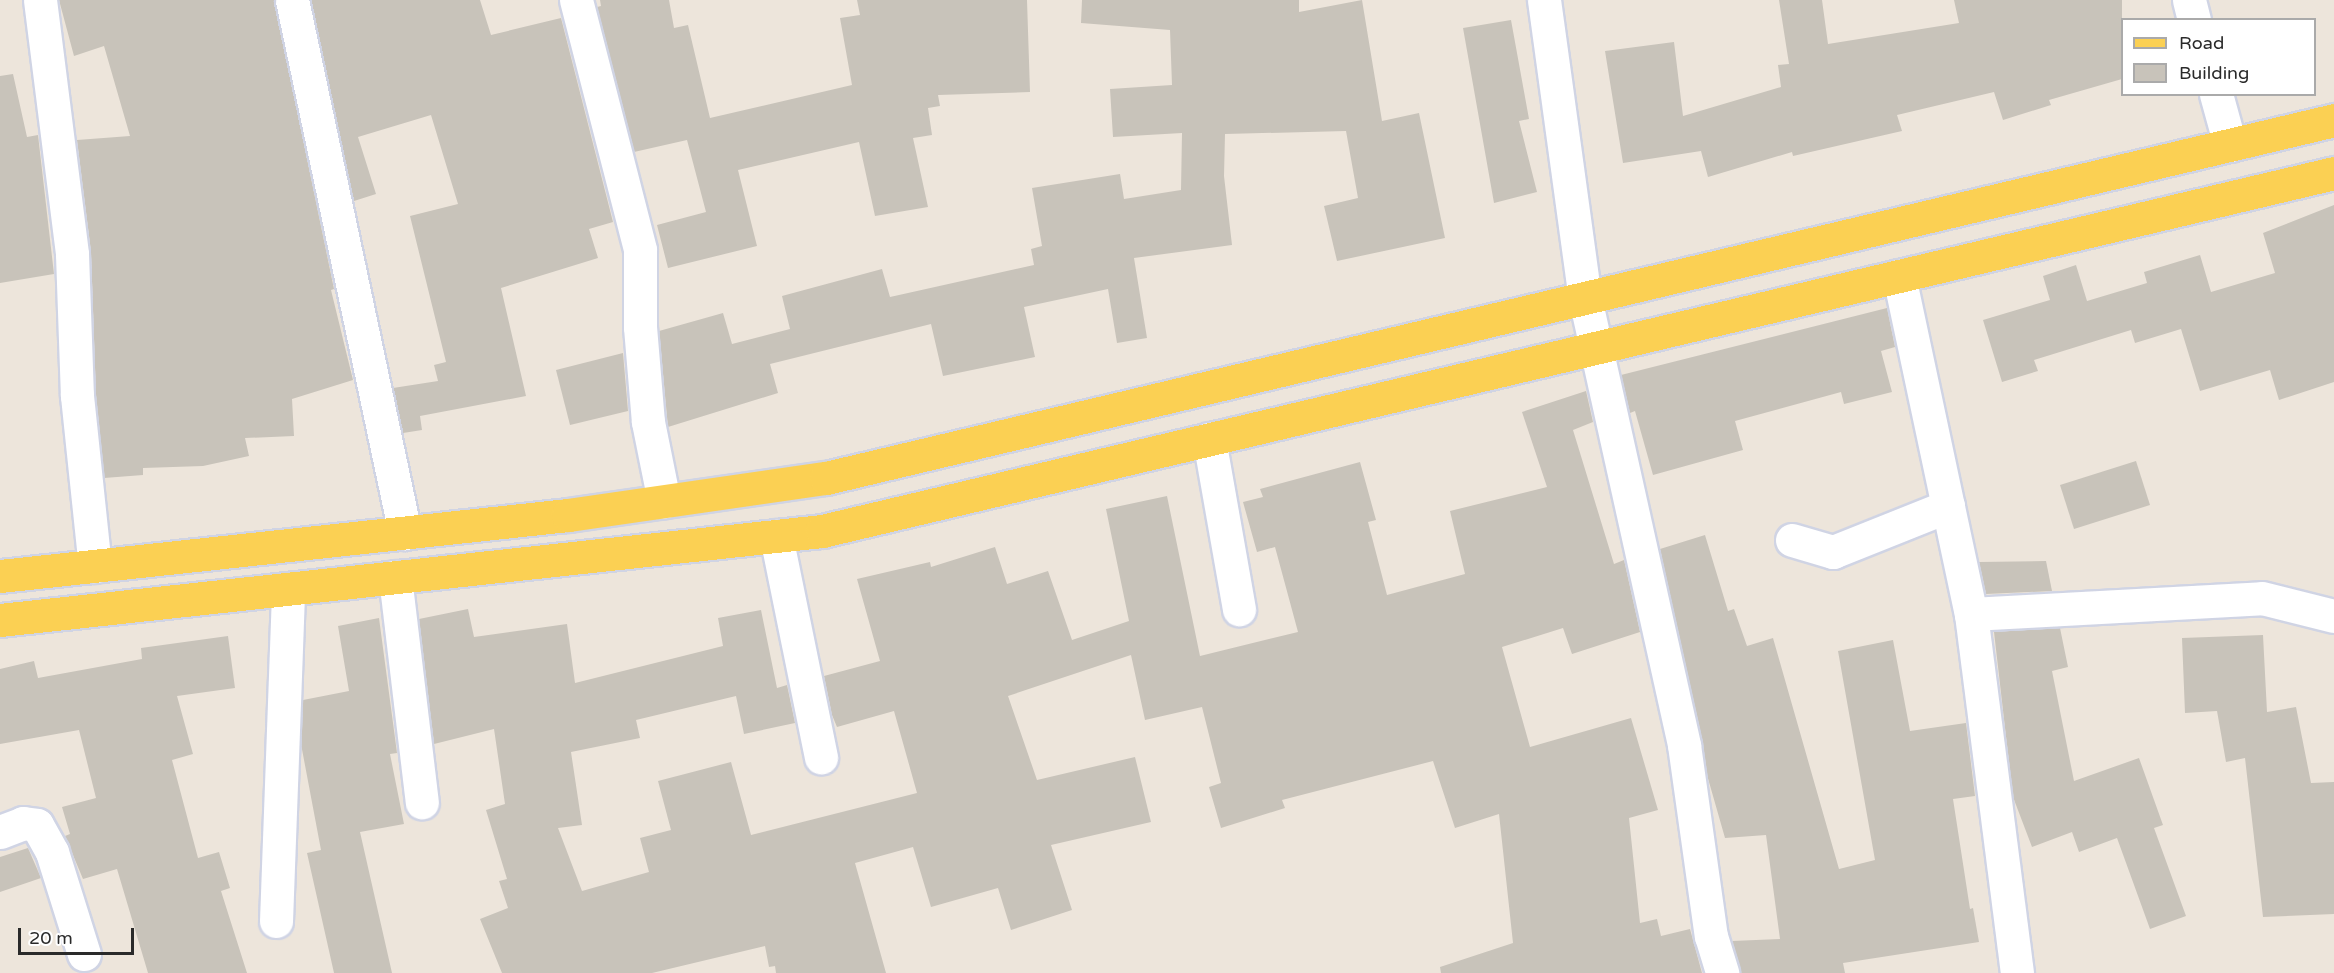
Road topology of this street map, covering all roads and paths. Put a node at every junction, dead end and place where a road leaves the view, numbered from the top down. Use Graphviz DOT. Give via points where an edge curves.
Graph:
graph roads {
  1 [pos="40,0"];
  2 [pos="292,0"];
  3 [pos="576,0"];
  4 [pos="1544,0"];
  5 [pos="2189,0"];
  6 [pos="2194,18"];
  7 [pos="2217,96"];
  8 [pos="2334,120"];
  9 [pos="2230,145"];
  10 [pos="2334,173"];
  11 [pos="1899,276"];
  12 [pos="1585,298"];
  13 [pos="1594,348"];
  14 [pos="1209,439"];
  15 [pos="664,501"];
  16 [pos="1948,506"];
  17 [pos="405,533"];
  18 [pos="776,536"];
  19 [pos="1792,540"];
  20 [pos="95,566"];
  21 [pos="0,576"];
  22 [pos="394,578"];
  23 [pos="288,589"];
  24 [pos="1239,609"];
  25 [pos="1971,614"];
  26 [pos="2334,616"];
  27 [pos="0,620"];
  28 [pos="821,758"];
  29 [pos="422,802"];
  30 [pos="0,832"];
  31 [pos="276,921"];
  32 [pos="84,954"];
  33 [pos="1722,973"];
  34 [pos="2017,973"];
  1 -- 20 [label="street" via="72,254 77,396"];
  2 -- 17 [label="street"];
  3 -- 15 [label="street" via="640,250 640,327 647,412"];
  4 -- 12 [label="street"];
  5 -- 6 [label="street"];
  7 -- 9 [label="street"];
  8 -- 9 [label="main road"];
  9 -- 12 [label="main road"];
  10 -- 11 [label="main road"];
  11 -- 13 [label="main road"];
  11 -- 16 [label="street"];
  12 -- 13 [label="street"];
  12 -- 15 [label="main road" via="826,478"];
  13 -- 14 [label="main road"];
  13 -- 33 [label="street" via="1684,745 1711,936"];
  14 -- 18 [label="main road" via="822,531"];
  14 -- 24 [label="street"];
  15 -- 17 [label="main road"];
  16 -- 19 [label="street" via="1833,552"];
  16 -- 25 [label="street"];
  17 -- 20 [label="main road"];
  18 -- 22 [label="main road"];
  18 -- 28 [label="street"];
  20 -- 21 [label="main road"];
  22 -- 23 [label="main road"];
  22 -- 29 [label="street"];
  23 -- 27 [label="main road"];
  23 -- 31 [label="street"];
  25 -- 26 [label="street" via="2262,598"];
  25 -- 34 [label="street"];
  30 -- 32 [label="street" via="23,823 37,825 52,852"];
}
